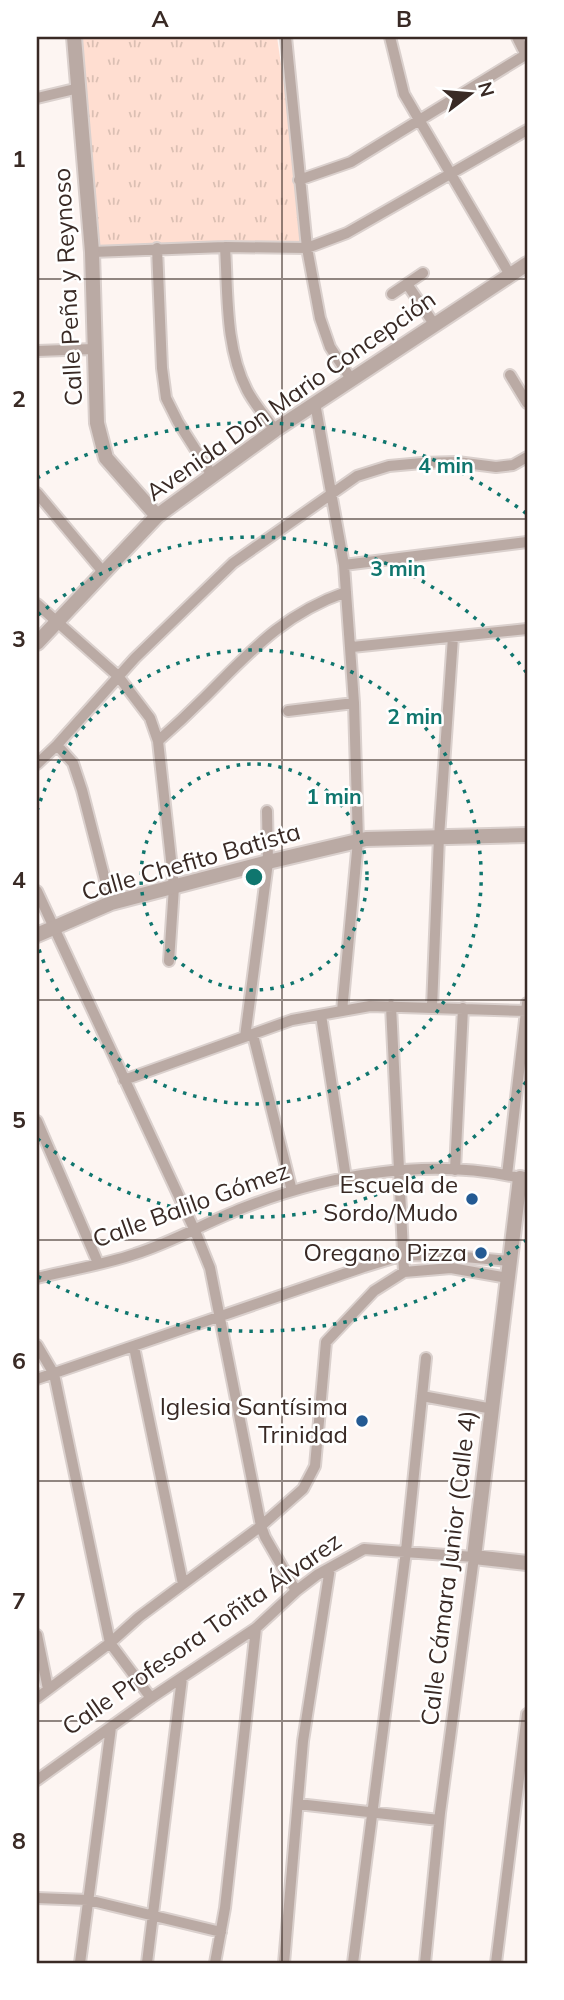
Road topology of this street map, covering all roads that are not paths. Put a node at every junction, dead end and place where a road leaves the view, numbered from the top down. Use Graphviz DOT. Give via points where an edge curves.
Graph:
graph roads {
  1 [pos="74,37"];
  2 [pos="286,37"];
  3 [pos="390,37"];
  4 [pos="517,37"];
  5 [pos="527,55"];
  6 [pos="79,88"];
  7 [pos="37,98"];
  8 [pos="420,121"];
  9 [pos="527,130"];
  10 [pos="451,175"];
  11 [pos="299,180"];
  12 [pos="225,247"];
  13 [pos="157,248"];
  14 [pos="307,248"];
  15 [pos="92,252"];
  16 [pos="527,264"];
  17 [pos="423,273"];
  18 [pos="510,275"];
  19 [pos="407,284"];
  20 [pos="392,294"];
  21 [pos="434,324"];
  22 [pos="94,349"];
  23 [pos="37,351"];
  24 [pos="510,375"];
  25 [pos="351,379"];
  26 [pos="315,403"];
  27 [pos="527,403"];
  28 [pos="275,430"];
  29 [pos="527,457"];
  30 [pos="213,477"];
  31 [pos="37,494"];
  32 [pos="333,495"];
  33 [pos="157,516"];
  34 [pos="527,542"];
  35 [pos="344,565"];
  36 [pos="104,573"];
  37 [pos="346,592"];
  38 [pos="37,604"];
  39 [pos="57,623"];
  40 [pos="527,629"];
  41 [pos="453,637"];
  42 [pos="37,643"];
  43 [pos="352,648"];
  44 [pos="118,676"];
  45 [pos="354,704"];
  46 [pos="288,710"];
  47 [pos="158,741"];
  48 [pos="57,745"];
  49 [pos="37,764"];
  50 [pos="267,811"];
  51 [pos="527,835"];
  52 [pos="439,837"];
  53 [pos="358,841"];
  54 [pos="268,862"];
  55 [pos="174,887"];
  56 [pos="37,891"];
  57 [pos="111,904"];
  58 [pos="53,928"];
  59 [pos="37,935"];
  60 [pos="169,961"];
  61 [pos="527,1003"];
  62 [pos="391,1006"];
  63 [pos="432,1007"];
  64 [pos="463,1007"];
  65 [pos="342,1011"];
  66 [pos="527,1011"];
  67 [pos="321,1015"];
  68 [pos="249,1036"];
  69 [pos="124,1080"];
  70 [pos="37,1121"];
  71 [pos="398,1170"];
  72 [pos="455,1170"];
  73 [pos="346,1178"];
  74 [pos="518,1178"];
  75 [pos="292,1191"];
  76 [pos="195,1231"];
  77 [pos="403,1255"];
  78 [pos="510,1261"];
  79 [pos="98,1263"];
  80 [pos="404,1272"];
  81 [pos="37,1278"];
  82 [pos="508,1278"];
  83 [pos="218,1317"];
  84 [pos="37,1345"];
  85 [pos="134,1347"];
  86 [pos="426,1358"];
  87 [pos="54,1374"];
  88 [pos="37,1379"];
  89 [pos="422,1396"];
  90 [pos="493,1409"];
  91 [pos="261,1526"];
  92 [pos="405,1551"];
  93 [pos="474,1557"];
  94 [pos="527,1563"];
  95 [pos="330,1568"];
  96 [pos="183,1584"];
  97 [pos="296,1591"];
  98 [pos="256,1628"];
  99 [pos="37,1634"];
  100 [pos="110,1643"];
  101 [pos="182,1678"];
  102 [pos="48,1689"];
  103 [pos="37,1698"];
  104 [pos="151,1698"];
  105 [pos="527,1714"];
  106 [pos="111,1727"];
  107 [pos="37,1783"];
  108 [pos="298,1804"];
  109 [pos="374,1812"];
  110 [pos="439,1819"];
  111 [pos="37,1898"];
  112 [pos="88,1900"];
  113 [pos="153,1914"];
  114 [pos="221,1932"];
  115 [pos="80,1963"];
  116 [pos="147,1963"];
  117 [pos="215,1963"];
  118 [pos="284,1963"];
  119 [pos="354,1963"];
  120 [pos="425,1963"];
  121 [pos="496,1963"];
  1 -- 6 [label="street, Calle Peña y Reynoso"];
  2 -- 11 [label="street"];
  3 -- 8 [label="street" via="404,94"];
  4 -- 5 [label="street"];
  5 -- 8 [label="street"];
  6 -- 7 [label="street"];
  6 -- 15 [label="street, Calle Peña y Reynoso"];
  8 -- 10 [label="street"];
  8 -- 11 [label="street" via="351,162"];
  9 -- 10 [label="street"];
  10 -- 14 [label="street" via="347,233"];
  10 -- 18 [label="street"];
  11 -- 14 [label="street"];
  12 -- 13 [label="street"];
  12 -- 14 [label="street"];
  12 -- 28 [label="street" via="237,366 247,391"];
  13 -- 15 [label="street"];
  13 -- 30 [label="street" via="166,398"];
  14 -- 25 [label="street" via="320,318 330,347"];
  15 -- 22 [label="street, Calle Peña y Reynoso"];
  16 -- 18 [label="street, Avenida Don Mario Concepción"];
  17 -- 19 [label="street"];
  18 -- 21 [label="street, Avenida Don Mario Concepción"];
  19 -- 20 [label="street"];
  19 -- 21 [label="street"];
  21 -- 25 [label="street, Avenida Don Mario Concepción"];
  22 -- 23 [label="street"];
  22 -- 33 [label="street, Calle Peña y Reynoso" via="97,423 106,458"];
  24 -- 27 [label="street"];
  25 -- 26 [label="street, Avenida Don Mario Concepción"];
  26 -- 28 [label="street, Avenida Don Mario Concepción"];
  26 -- 32 [label="street"];
  28 -- 30 [label="street, Avenida Don Mario Concepción"];
  29 -- 32 [label="street" via="496,467 457,462 389,466 356,476"];
  30 -- 33 [label="street, Avenida Don Mario Concepción"];
  31 -- 36 [label="street"];
  32 -- 35 [label="street"];
  32 -- 44 [label="street" via="233,563"];
  33 -- 36 [label="street, Avenida Don Mario Concepción"];
  34 -- 35 [label="street"];
  35 -- 37 [label="street"];
  36 -- 39 [label="street, Avenida Don Mario Concepción"];
  37 -- 43 [label="street"];
  37 -- 47 [label="street" via="286,621"];
  38 -- 39 [label="street"];
  39 -- 42 [label="street, Avenida Don Mario Concepción"];
  39 -- 44 [label="street"];
  40 -- 41 [label="street"];
  41 -- 43 [label="street"];
  41 -- 52 [label="street"];
  43 -- 45 [label="street"];
  44 -- 47 [label="street" via="150,718"];
  44 -- 48 [label="street"];
  45 -- 46 [label="street"];
  45 -- 53 [label="street"];
  47 -- 55 [label="street"];
  48 -- 49 [label="street"];
  48 -- 57 [label="street" via="73,763"];
  50 -- 54 [label="street"];
  51 -- 52 [label="street, Calle Chefito Batista"];
  52 -- 53 [label="street, Calle Chefito Batista"];
  52 -- 63 [label="street"];
  53 -- 54 [label="street, Calle Chefito Batista"];
  53 -- 65 [label="street"];
  54 -- 55 [label="street, Calle Chefito Batista"];
  54 -- 68 [label="street"];
  55 -- 57 [label="street, Calle Chefito Batista"];
  55 -- 60 [label="street"];
  56 -- 58 [label="street"];
  57 -- 58 [label="street, Calle Chefito Batista"];
  58 -- 59 [label="street, Calle Chefito Batista"];
  58 -- 69 [label="street"];
  61 -- 66 [label="street"];
  62 -- 63 [label="street"];
  62 -- 65 [label="street"];
  62 -- 71 [label="street"];
  63 -- 64 [label="street"];
  64 -- 66 [label="street"];
  64 -- 72 [label="street"];
  65 -- 67 [label="street"];
  66 -- 74 [label="street"];
  67 -- 68 [label="street"];
  67 -- 73 [label="street"];
  68 -- 69 [label="street"];
  68 -- 75 [label="street"];
  69 -- 76 [label="street"];
  70 -- 79 [label="street"];
  71 -- 72 [label="street, Calle Balilo Gómez"];
  71 -- 73 [label="street, Calle Balilo Gómez"];
  71 -- 77 [label="street"];
  72 -- 74 [label="street, Calle Balilo Gómez"];
  73 -- 75 [label="street, Calle Balilo Gómez"];
  74 -- 78 [label="street, Calle Cámara Junior (Calle 4)"];
  75 -- 76 [label="street, Calle Balilo Gómez"];
  76 -- 79 [label="street, Calle Balilo Gómez" via="134,1255"];
  76 -- 83 [label="street" via="210,1268"];
  77 -- 78 [label="street"];
  77 -- 80 [label="street"];
  77 -- 83 [label="street"];
  78 -- 82 [label="street, Calle Cámara Junior (Calle 4)"];
  79 -- 81 [label="street, Calle Balilo Gómez"];
  80 -- 82 [label="street" via="451,1268"];
  80 -- 91 [label="street" via="374,1291 326,1342 315,1466 303,1489"];
  82 -- 90 [label="street, Calle Cámara Junior (Calle 4)"];
  83 -- 85 [label="street"];
  83 -- 91 [label="street"];
  84 -- 87 [label="street"];
  85 -- 87 [label="street"];
  85 -- 96 [label="street"];
  86 -- 89 [label="street"];
  87 -- 88 [label="street"];
  87 -- 100 [label="street"];
  89 -- 90 [label="street"];
  89 -- 92 [label="street"];
  90 -- 93 [label="street, Calle Cámara Junior (Calle 4)"];
  91 -- 96 [label="street"];
  91 -- 97 [label="street"];
  92 -- 93 [label="street, Calle Profesora Toñita Álvarez"];
  92 -- 95 [label="street, Calle Profesora Toñita Álvarez" via="364,1549"];
  92 -- 109 [label="street"];
  93 -- 94 [label="street, Calle Profesora Toñita Álvarez"];
  93 -- 110 [label="street, Calle Cámara Junior (Calle 4)"];
  95 -- 97 [label="street, Calle Profesora Toñita Álvarez"];
  95 -- 108 [label="street" via="303,1741"];
  96 -- 100 [label="street"];
  97 -- 98 [label="street, Calle Profesora Toñita Álvarez"];
  98 -- 101 [label="street, Calle Profesora Toñita Álvarez"];
  98 -- 114 [label="street"];
  99 -- 102 [label="street"];
  100 -- 102 [label="street"];
  100 -- 104 [label="street"];
  101 -- 104 [label="street, Calle Profesora Toñita Álvarez"];
  101 -- 113 [label="street"];
  102 -- 103 [label="street"];
  104 -- 106 [label="street, Calle Profesora Toñita Álvarez"];
  105 -- 121 [label="street"];
  106 -- 107 [label="street, Calle Profesora Toñita Álvarez"];
  106 -- 112 [label="street"];
  108 -- 109 [label="street"];
  108 -- 118 [label="street"];
  109 -- 110 [label="street"];
  109 -- 119 [label="street"];
  110 -- 120 [label="street, Calle Cámara Junior (Calle 4)"];
  111 -- 112 [label="street"];
  112 -- 113 [label="street"];
  112 -- 115 [label="street"];
  113 -- 114 [label="street"];
  113 -- 116 [label="street"];
  114 -- 117 [label="street"];
}
